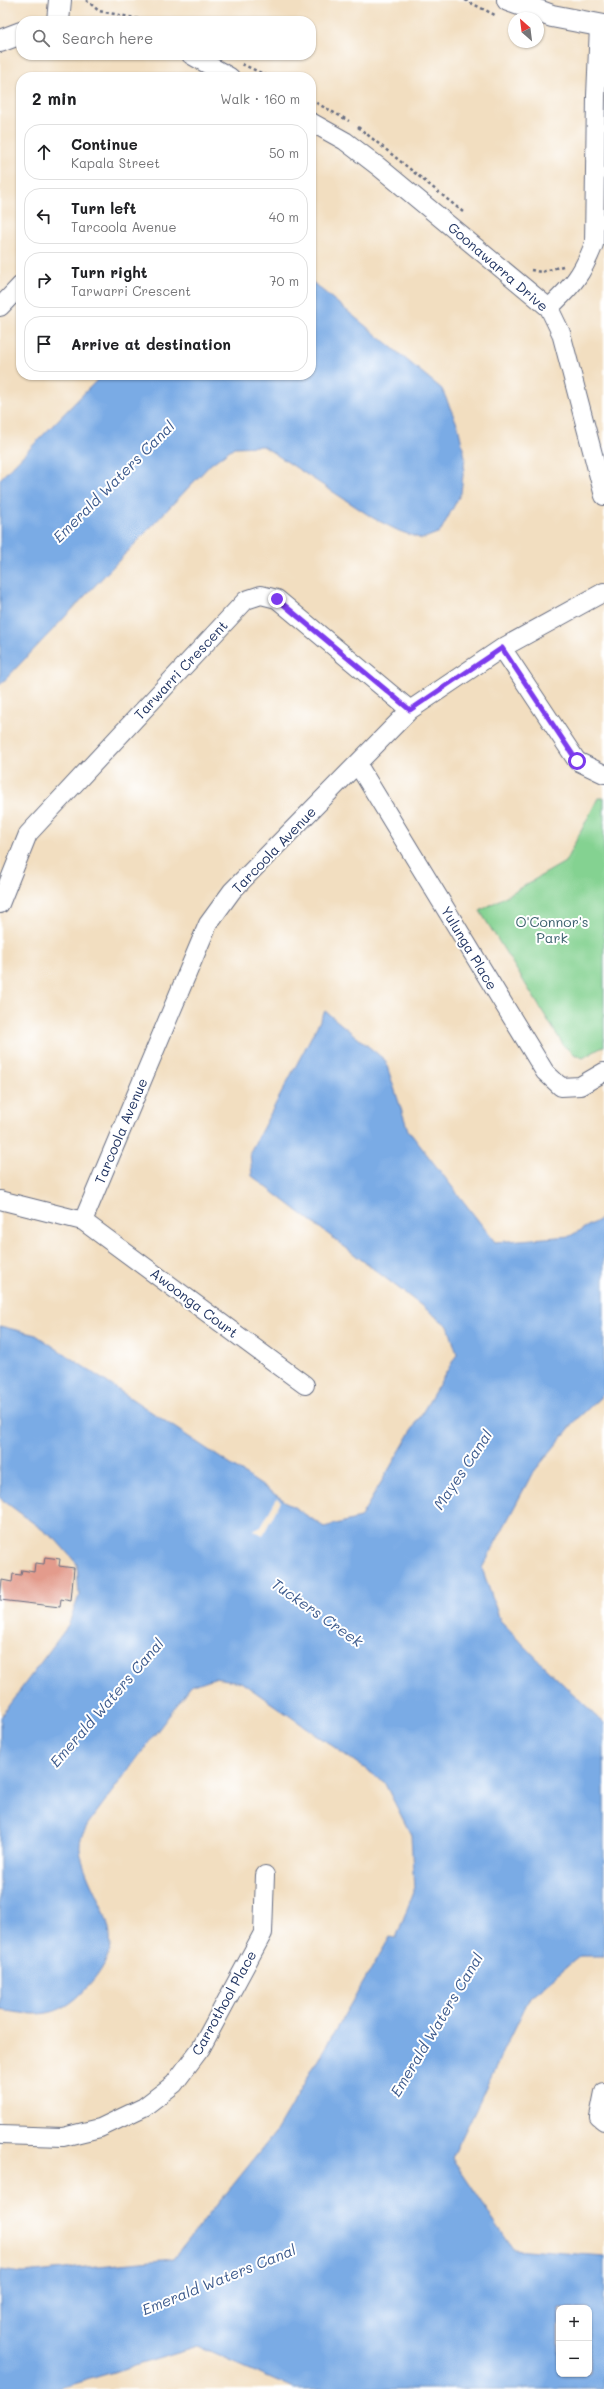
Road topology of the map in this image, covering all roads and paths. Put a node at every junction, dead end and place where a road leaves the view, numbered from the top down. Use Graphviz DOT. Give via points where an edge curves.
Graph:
graph roads {
  1 [pos="60,0"];
  2 [pos="86,0"];
  3 [pos="465,0"];
  4 [pos="504,9"];
  5 [pos="58,16"];
  6 [pos="124,16"];
  7 [pos="602,26"];
  8 [pos="16,35"];
  9 [pos="0,41"];
  10 [pos="197,60"];
  11 [pos="210,72"];
  12 [pos="316,103"];
  13 [pos="316,125"];
  14 [pos="464,213"];
  15 [pos="566,264"];
  16 [pos="528,268"];
  17 [pos="16,290"];
  18 [pos="0,307"];
  19 [pos="549,308"];
  20 [pos="604,496"];
  21 [pos="604,592"];
  22 [pos="502,648"];
  23 [pos="410,710"];
  24 [pos="358,765"];
  25 [pos="604,774"];
  26 [pos="0,904"];
  27 [pos="604,1072"];
  28 [pos="0,1200"];
  29 [pos="84,1221"];
  30 [pos="305,1385"];
  31 [pos="265,1875"];
  32 [pos="604,2092"];
  33 [pos="604,2121"];
  34 [pos="0,2135"];
  1 -- 5 [label="main road"];
  2 -- 6 [label="path" via="99,11"];
  3 -- 4 [label="path"];
  4 -- 7 [label="main road"];
  7 -- 19 [label="street" via="596,96 594,244 586,266 574,285"];
  8 -- 9 [label="main road"];
  10 -- 11 [label="street"];
  12 -- 14 [label="path" via="366,132"];
  13 -- 19 [label="street, Goonawarra Drive" via="345,141 379,167"];
  15 -- 16 [label="path" via="542,272"];
  17 -- 18 [label="street"];
  19 -- 20 [label="street, Goonawarra Drive" via="563,340"];
  21 -- 22 [label="street, Tarcoola Avenue"];
  22 -- 23 [label="street, Tarcoola Avenue"];
  22 -- 25 [label="street" via="577,761"];
  23 -- 24 [label="street, Tarcoola Avenue"];
  23 -- 26 [label="street, Tarwarri Crescent" via="277,599 261,595 246,600 28,834"];
  24 -- 27 [label="street, Yulunga Place" via="545,1072 561,1087 580,1086"];
  24 -- 29 [label="street, Tarcoola Avenue" via="232,892 208,924"];
  28 -- 29 [label="street"];
  29 -- 30 [label="street, Awoonga Court"];
  31 -- 34 [label="street, Carrothool Place" via="263,1933 201,2048 174,2084 144,2107 100,2128 63,2137"];
  32 -- 33 [label="street" via="599,2117"];
}
